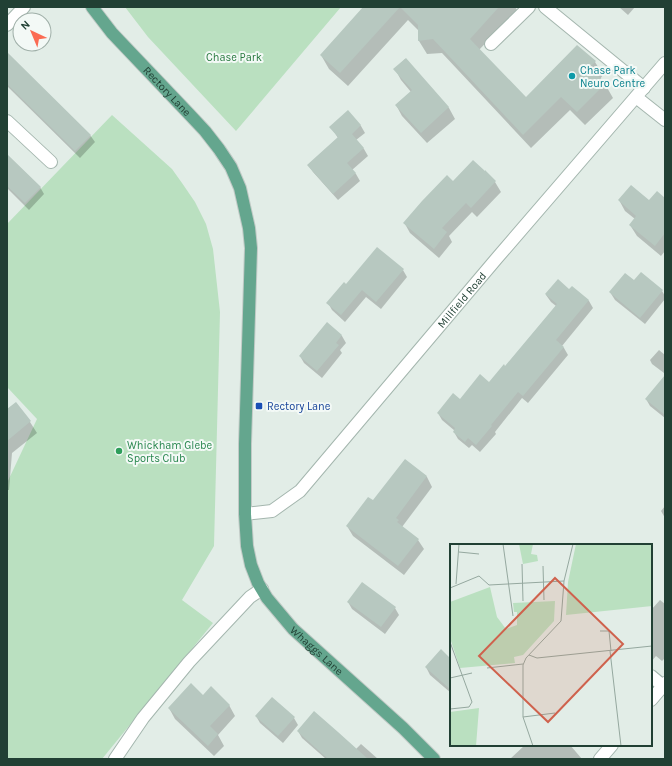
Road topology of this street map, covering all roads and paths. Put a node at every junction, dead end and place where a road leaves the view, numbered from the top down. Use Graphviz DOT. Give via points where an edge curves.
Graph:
graph roads {
  1 [pos="24,7"];
  2 [pos="92,7"];
  3 [pos="529,7"];
  4 [pos="546,7"];
  5 [pos="7,25"];
  6 [pos="491,44"];
  7 [pos="665,63"];
  8 [pos="640,93"];
  9 [pos="665,120"];
  10 [pos="7,121"];
  11 [pos="51,162"];
  12 [pos="245,514"];
  13 [pos="262,589"];
  14 [pos="652,677"];
  15 [pos="664,685"];
  16 [pos="652,699"];
  17 [pos="611,746"];
  18 [pos="115,759"];
  19 [pos="434,759"];
  20 [pos="600,759"];
  1 -- 5 [label="street"];
  2 -- 12 [label="main road, Rectory Lane" via="112,33 205,131 231,167 240,188 252,248"];
  3 -- 6 [label="street"];
  4 -- 8 [label="street"];
  7 -- 8 [label="street, Millfield Road"];
  8 -- 9 [label="street"];
  8 -- 12 [label="street, Millfield Road" via="300,491 272,511"];
  10 -- 11 [label="street"];
  12 -- 13 [label="main road, Whaggs Lane" via="251,565"];
  13 -- 18 [label="street" via="250,597 189,662 143,718"];
  13 -- 19 [label="main road, Whaggs Lane" via="293,630 404,728"];
  14 -- 15 [label="street"];
  15 -- 16 [label="street"];
  17 -- 20 [label="street"];
}
